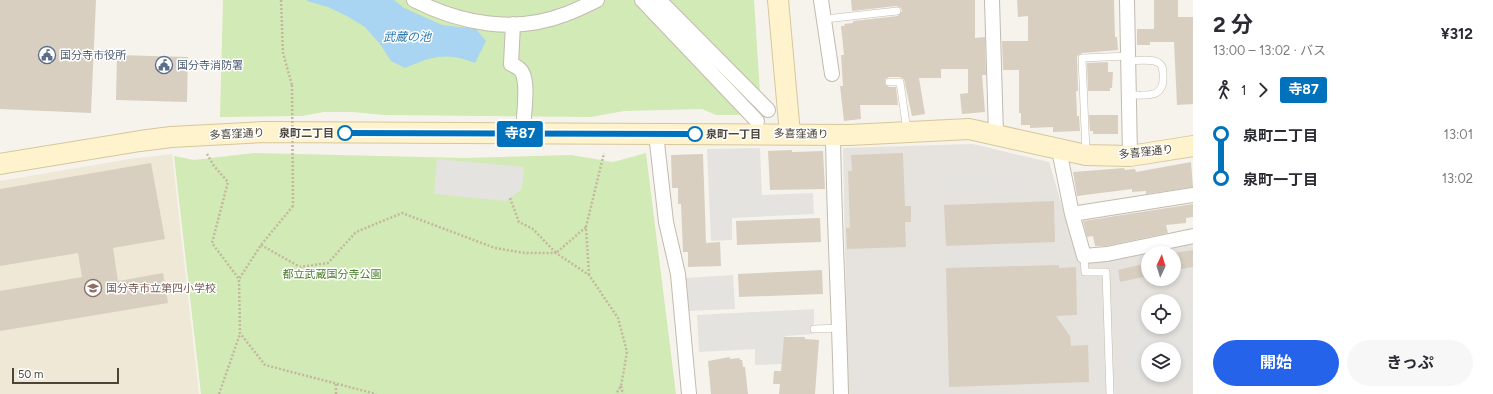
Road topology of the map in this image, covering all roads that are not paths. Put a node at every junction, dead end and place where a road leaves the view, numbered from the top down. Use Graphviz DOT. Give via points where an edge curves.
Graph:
graph roads {
  1 [pos="414,0"];
  2 [pos="597,0"];
  3 [pos="642,0"];
  4 [pos="659,0"];
  5 [pos="778,0"];
  6 [pos="821,0"];
  7 [pos="992,0"];
  8 [pos="1127,0"];
  9 [pos="897,10"];
  10 [pos="825,19"];
  11 [pos="513,24"];
  12 [pos="1128,59"];
  13 [pos="832,74"];
  14 [pos="889,82"];
  15 [pos="1129,95"];
  16 [pos="768,110"];
  17 [pos="524,121"];
  18 [pos="757,121"];
  19 [pos="907,132"];
  20 [pos="656,134"];
  21 [pos="790,134"];
  22 [pos="996,134"];
  23 [pos="833,135"];
  24 [pos="1193,146"];
  25 [pos="1059,150"];
  26 [pos="1086,155"];
  27 [pos="1130,156"];
  28 [pos="0,164"];
  29 [pos="1193,195"];
  30 [pos="1072,214"];
  31 [pos="1193,236"];
  32 [pos="1084,256"];
  33 [pos="840,328"];
  34 [pos="814,329"];
  35 [pos="689,394"];
  36 [pos="841,394"];
  37 [pos="1110,394"];
  1 -- 11 [label="street" via="437,12 467,21"];
  2 -- 11 [label="street" via="565,15 531,23"];
  3 -- 18 [label="street"];
  4 -- 16 [label="street"];
  5 -- 21 [label="main road"];
  6 -- 10 [label="street"];
  7 -- 22 [label="street"];
  8 -- 12 [label="street"];
  9 -- 10 [label="lane"];
  10 -- 13 [label="street"];
  11 -- 17 [label="street" via="511,64 523,73"];
  12 -- 15 [label="street"];
  12 -- 15 [label="lane" via="1159,63 1162,67 1164,85 1153,94"];
  12 -- 26 [label="lane" via="1082,58"];
  14 -- 19 [label="lane" via="900,82"];
  15 -- 27 [label="street"];
  19 -- 22 [label="main road, 多喜窪通り" via="970,129"];
  19 -- 23 [label="main road, 多喜窪通り"];
  20 -- 21 [label="main road, 多喜窪通り"];
  20 -- 28 [label="main road, 多喜窪通り" via="264,132 140,141"];
  20 -- 35 [label="street" via="666,222 678,274"];
  21 -- 23 [label="main road, 多喜窪通り"];
  22 -- 25 [label="main road, 多喜窪通り"];
  23 -- 33 [label="street"];
  24 -- 27 [label="main road, 多喜窪通り"];
  25 -- 26 [label="main road, 多喜窪通り"];
  25 -- 30 [label="street"];
  26 -- 27 [label="main road, 多喜窪通り"];
  29 -- 30 [label="street"];
  30 -- 32 [label="street"];
  31 -- 32 [label="street" via="1107,254"];
  32 -- 37 [label="lane" via="1085,272 1106,272"];
  33 -- 34 [label="lane"];
  33 -- 36 [label="street"];
}
